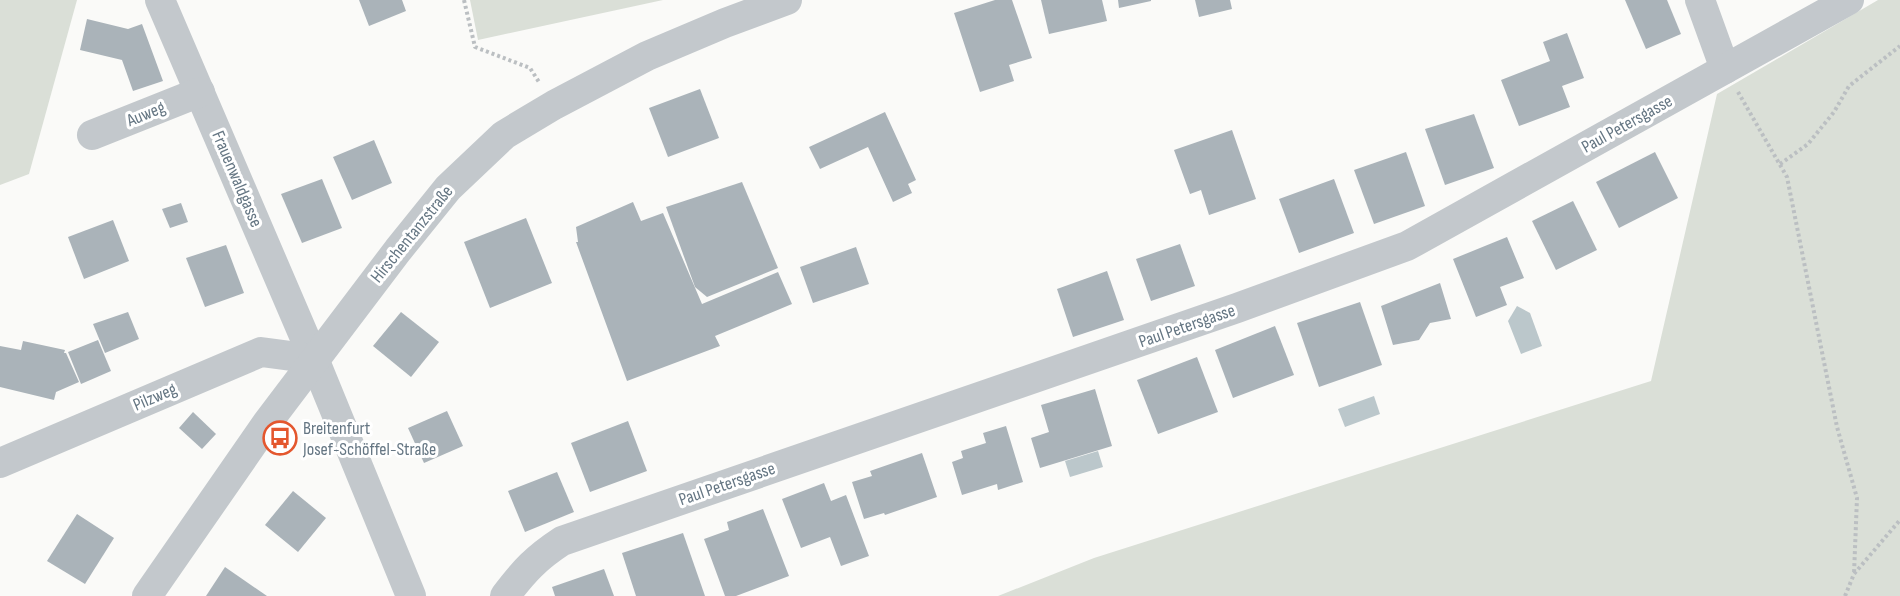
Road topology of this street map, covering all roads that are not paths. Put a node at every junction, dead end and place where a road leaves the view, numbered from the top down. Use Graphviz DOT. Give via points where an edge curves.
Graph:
graph roads {
  1 [pos="160,0"];
  2 [pos="787,0"];
  3 [pos="1700,0"];
  4 [pos="1849,0"];
  5 [pos="1725,69"];
  6 [pos="200,92"];
  7 [pos="92,135"];
  8 [pos="314,358"];
  9 [pos="0,463"];
  10 [pos="147,596"];
  11 [pos="411,596"];
  12 [pos="505,596"];
  1 -- 6 [label="street, Frauenwaldgasse"];
  2 -- 8 [label="street, Hirschentanzstraße" via="647,56 504,135 448,188"];
  3 -- 5 [label="street"];
  4 -- 5 [label="street, Paul Petersgasse"];
  5 -- 12 [label="street, Paul Petersgasse" via="1407,246 562,541 524,570"];
  6 -- 7 [label="street, Auweg"];
  6 -- 8 [label="street, Frauenwaldgasse"];
  8 -- 9 [label="street, Pilzweg" via="261,352"];
  8 -- 10 [label="street, Hirschentanzstraße"];
  8 -- 11 [label="street, Frauenwaldgasse"];
}
